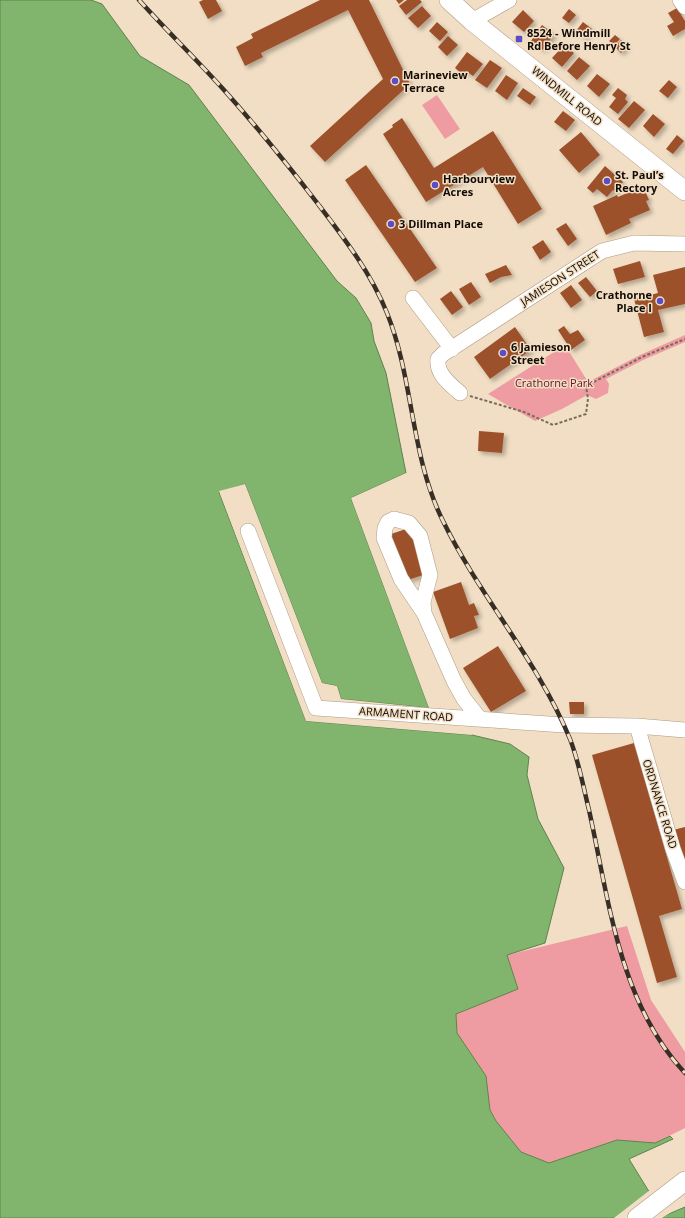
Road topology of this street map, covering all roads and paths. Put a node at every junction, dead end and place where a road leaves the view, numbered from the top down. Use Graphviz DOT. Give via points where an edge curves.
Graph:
graph roads {
  1 [pos="449,0"];
  2 [pos="509,0"];
  3 [pos="680,0"];
  4 [pos="685,7"];
  5 [pos="472,21"];
  6 [pos="685,191"];
  7 [pos="685,244"];
  8 [pos="413,298"];
  9 [pos="685,339"];
  10 [pos="450,350"];
  11 [pos="460,393"];
  12 [pos="248,531"];
  13 [pos="424,613"];
  14 [pos="480,719"];
  15 [pos="636,726"];
  16 [pos="685,730"];
  17 [pos="685,882"];
  18 [pos="685,1181"];
  19 [pos="638,1218"];
  1 -- 5 [label="main road, WINDMILL ROAD"];
  2 -- 5 [label="street"];
  3 -- 4 [label="street"];
  5 -- 6 [label="main road, WINDMILL ROAD"];
  7 -- 10 [label="street, JAMIESON STREET" via="634,243 602,251"];
  8 -- 10 [label="street"];
  9 -- 11 [label="path" via="642,357 586,386 586,414 553,425 524,412"];
  10 -- 11 [label="street" via="439,358 438,365 442,376"];
  12 -- 14 [label="street, ARMAMENT ROAD" via="316,708"];
  13 -- 13 [label="street" via="401,579 384,538 388,522 394,519 409,523 420,536 430,575 423,602"];
  13 -- 14 [label="street" via="454,681"];
  14 -- 15 [label="street, ARMAMENT ROAD" via="564,725"];
  15 -- 16 [label="street, ARMAMENT ROAD"];
  15 -- 17 [label="street, ORDNANCE ROAD" via="672,849"];
  18 -- 19 [label="main road"];
}
